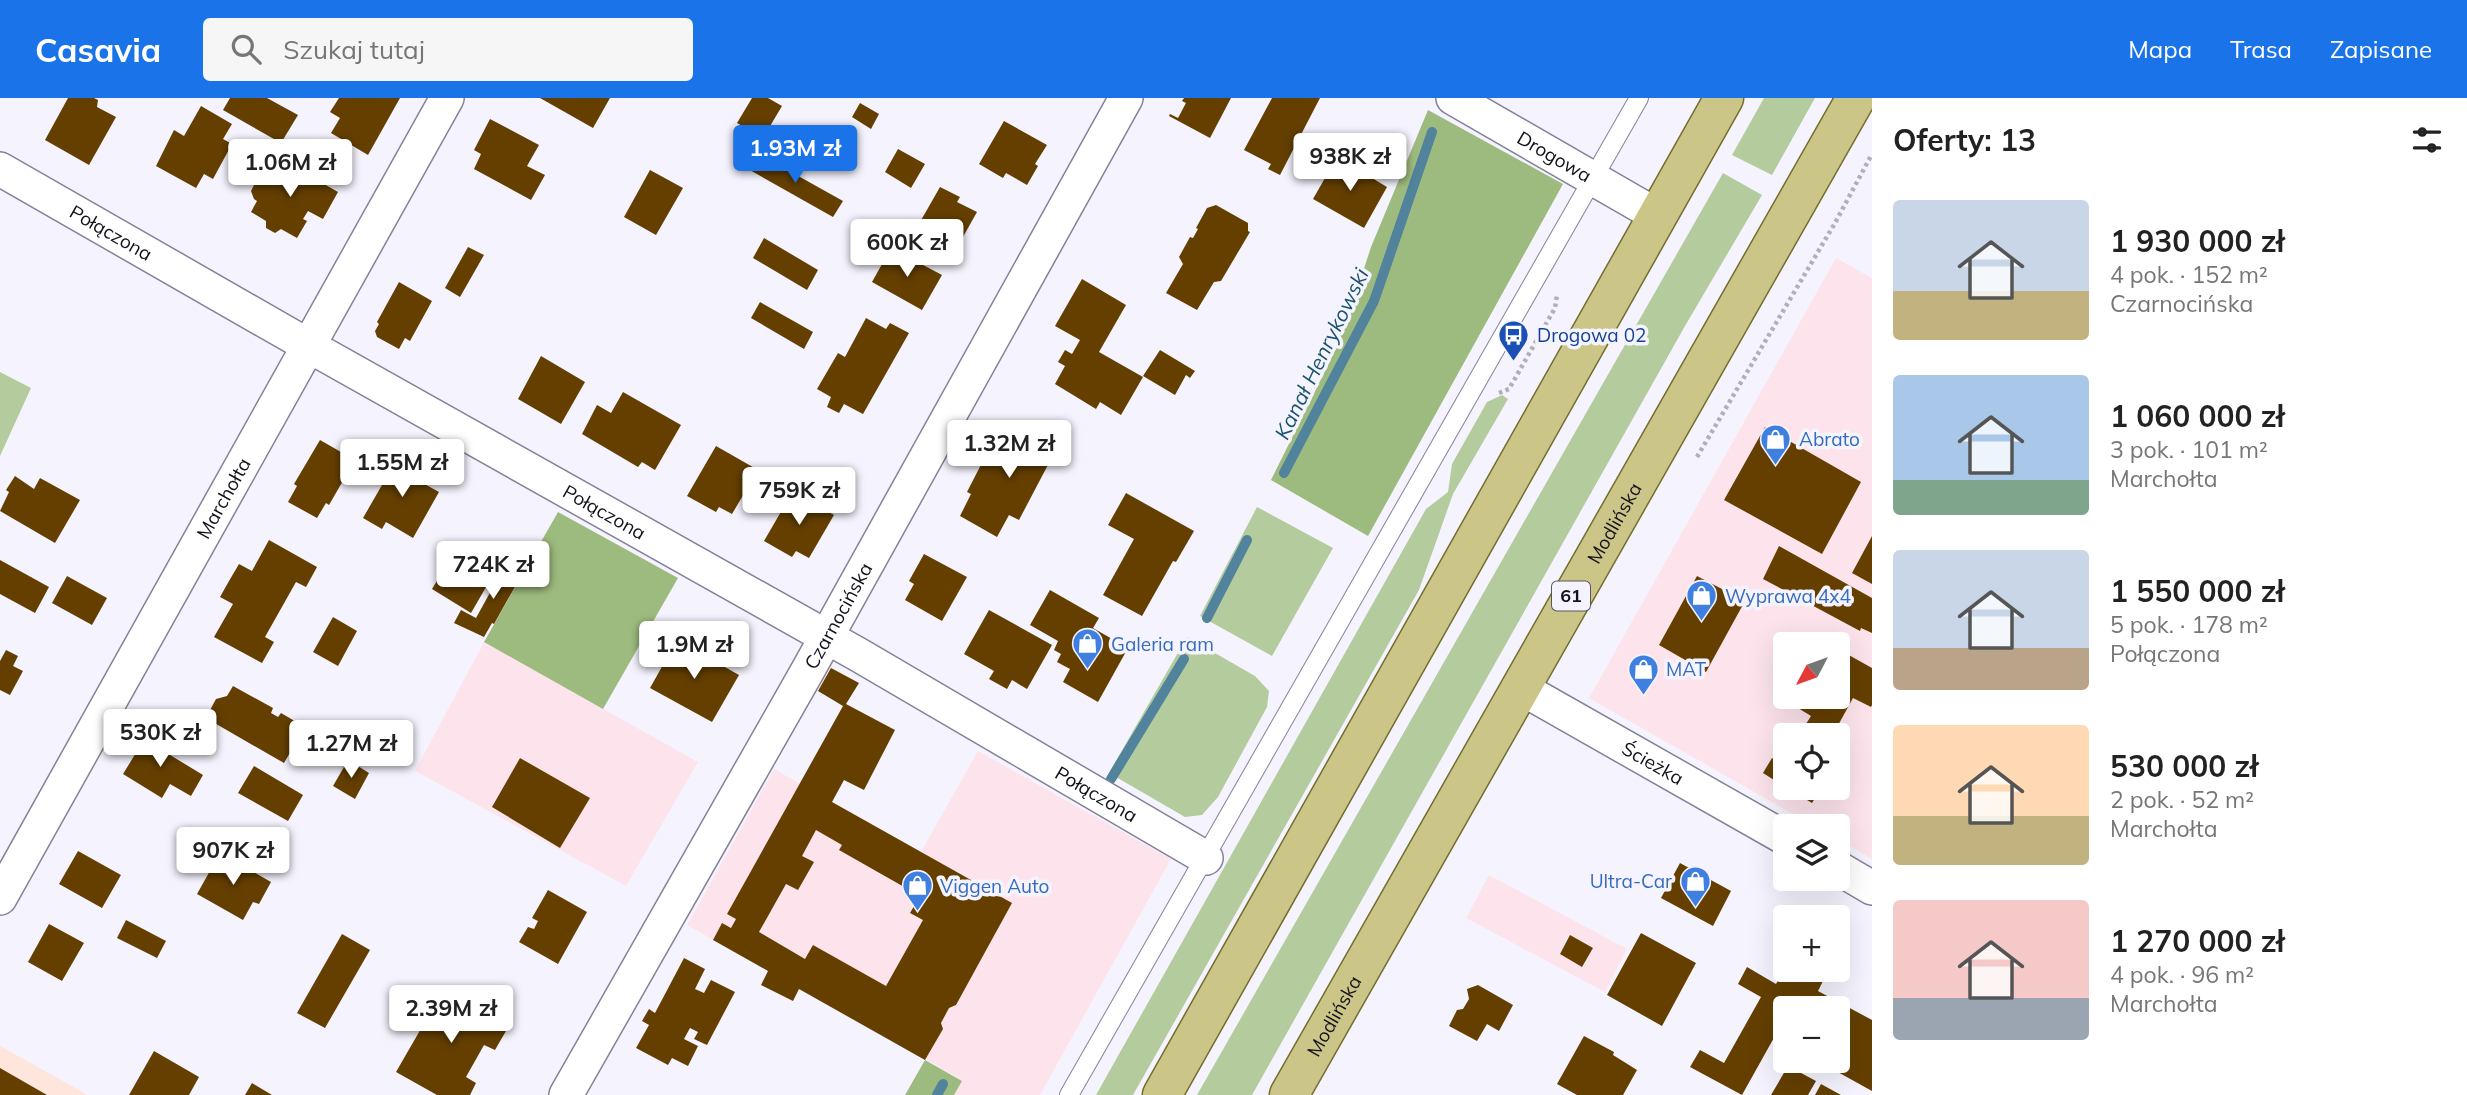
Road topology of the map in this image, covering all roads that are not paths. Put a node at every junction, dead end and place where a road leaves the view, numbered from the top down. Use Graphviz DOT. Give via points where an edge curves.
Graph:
graph roads {
  1 [pos="447,98"];
  2 [pos="1126,98"];
  3 [pos="1453,98"];
  4 [pos="1640,98"];
  5 [pos="1724,98"];
  6 [pos="1856,98"];
  7 [pos="0,169"];
  8 [pos="1593,179"];
  9 [pos="1658,216"];
  10 [pos="309,346"];
  11 [pos="826,636"];
  12 [pos="1519,687"];
  13 [pos="1773,831"];
  14 [pos="1206,858"];
  15 [pos="1850,875"];
  16 [pos="1872,888"];
  17 [pos="0,898"];
  18 [pos="566,1095"];
  19 [pos="1069,1095"];
  20 [pos="1162,1095"];
  21 [pos="1289,1095"];
  1 -- 10 [label="street, Marchołta"];
  2 -- 11 [label="street, Czarnocińska"];
  3 -- 8 [label="street, Drogowa"];
  4 -- 8 [label="lane"];
  5 -- 9 [label="main road"];
  6 -- 12 [label="main road, Modlińska / 61"];
  7 -- 10 [label="street, Połączona"];
  8 -- 9 [label="street, Drogowa"];
  8 -- 14 [label="lane"];
  9 -- 20 [label="main road"];
  10 -- 11 [label="street, Połączona"];
  10 -- 17 [label="street, Marchołta"];
  11 -- 14 [label="street, Połączona"];
  11 -- 18 [label="street, Czarnocińska"];
  12 -- 13 [label="street, Ścieżka"];
  12 -- 21 [label="main road, Modlińska / 61"];
  14 -- 19 [label="lane"];
  15 -- 16 [label="street"];
}
